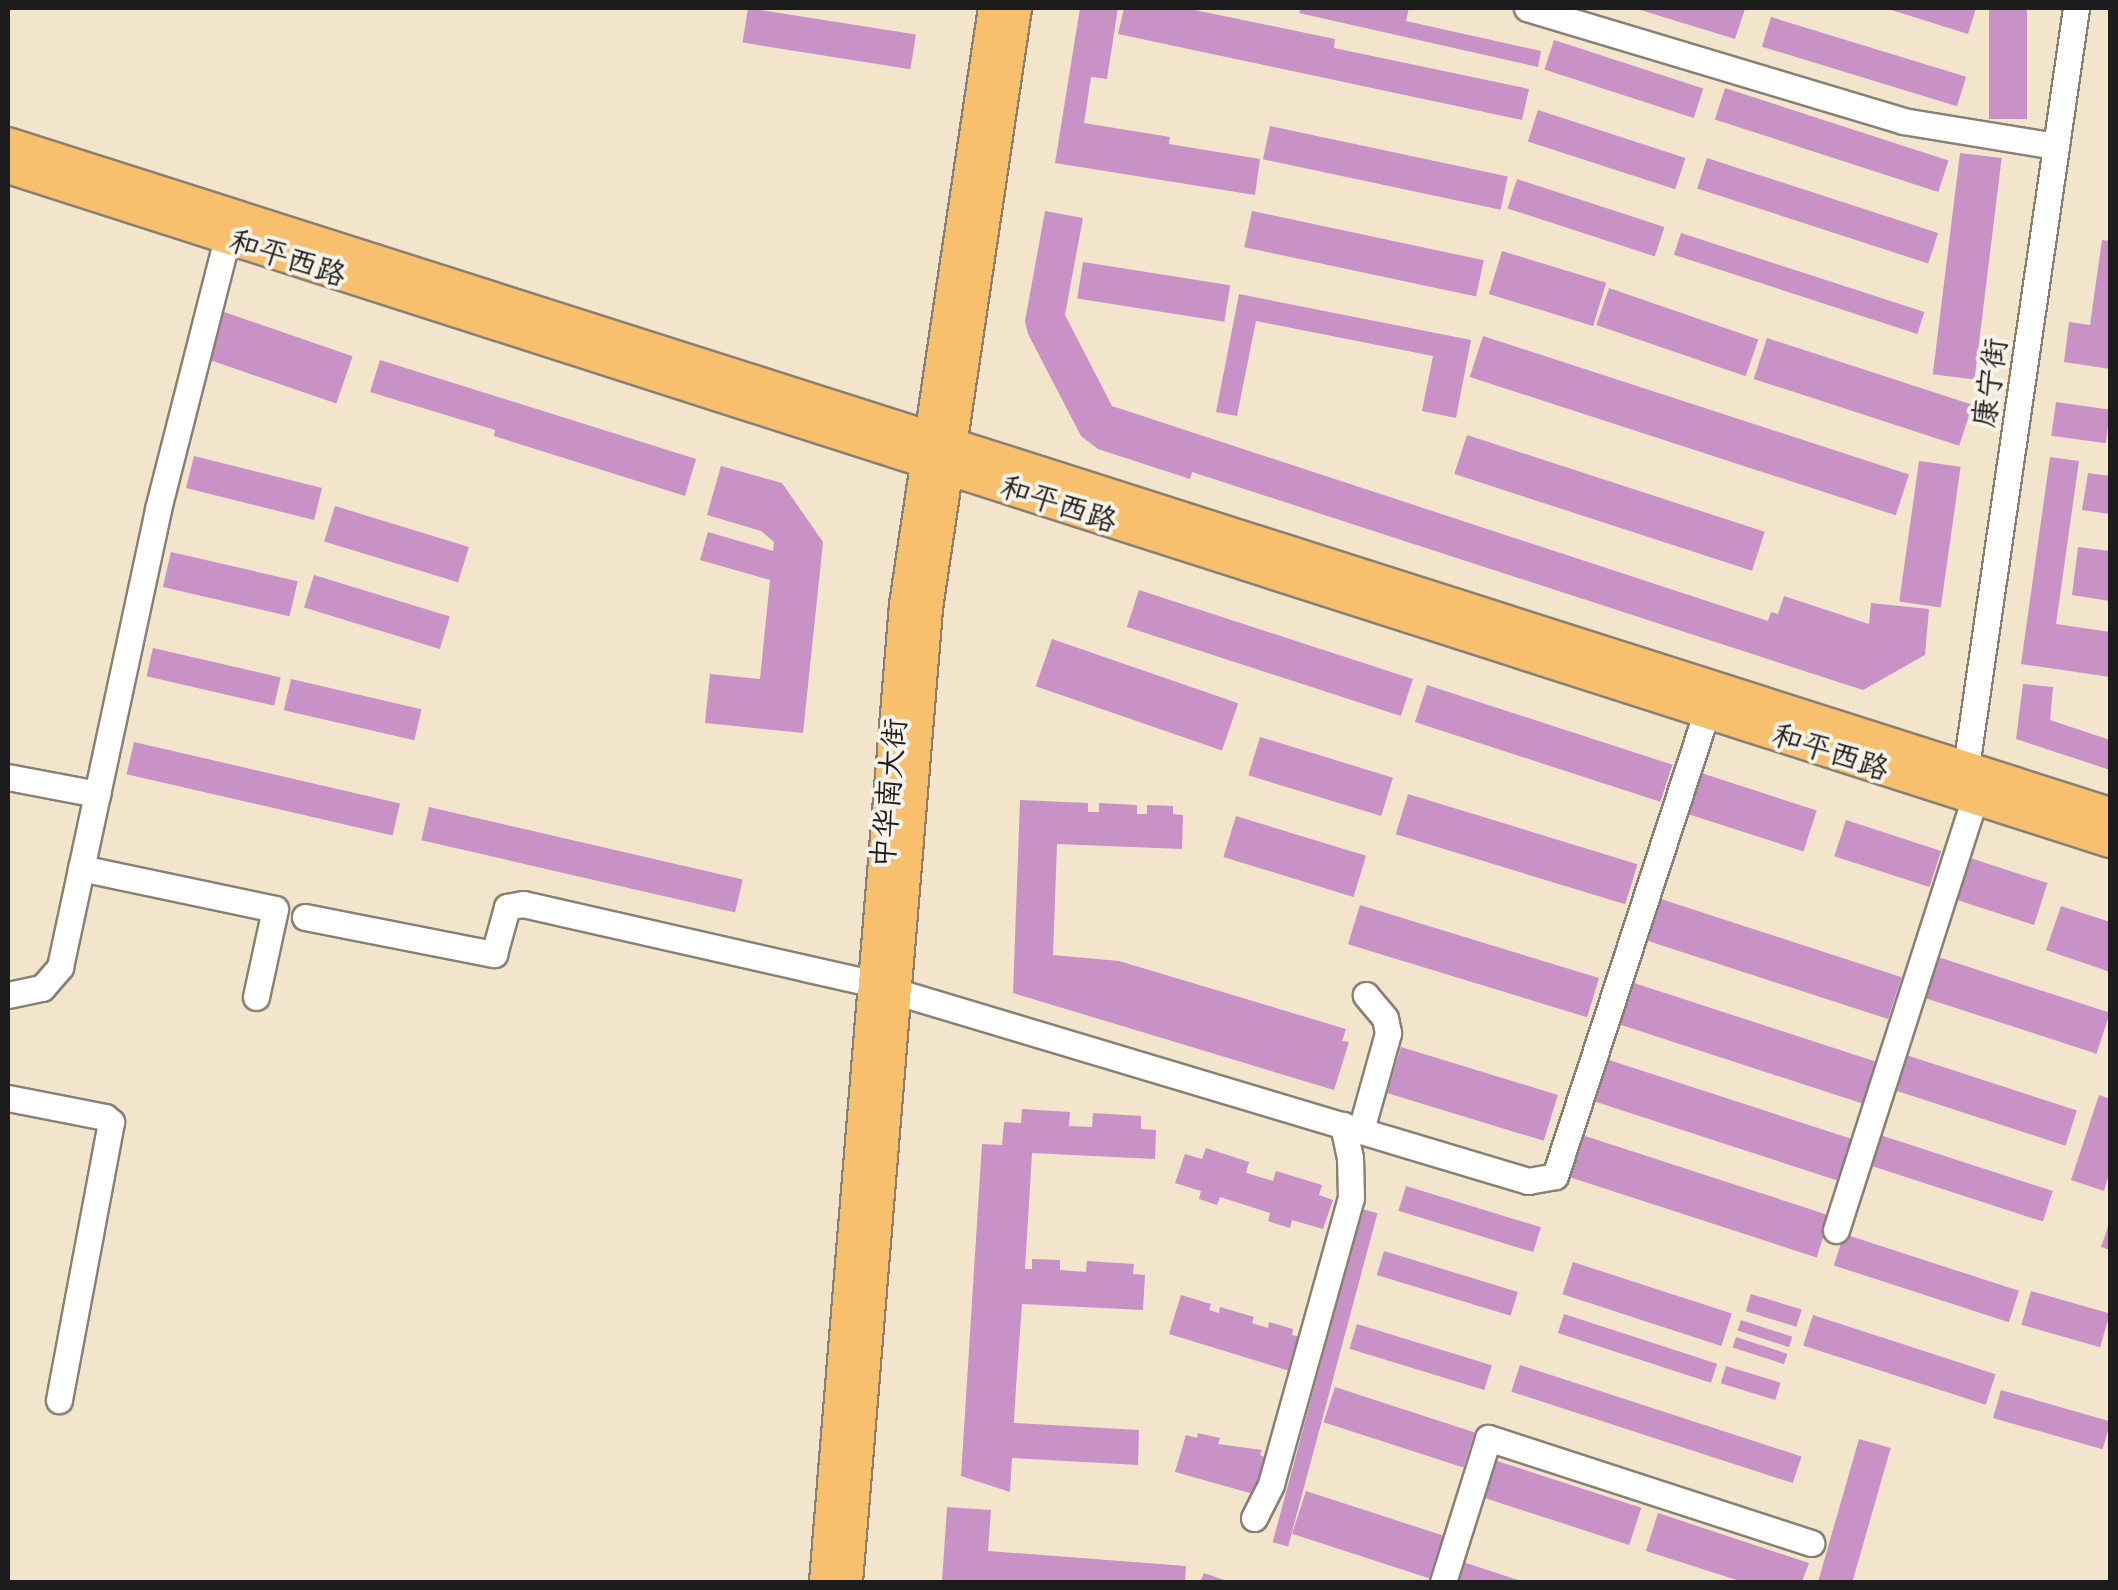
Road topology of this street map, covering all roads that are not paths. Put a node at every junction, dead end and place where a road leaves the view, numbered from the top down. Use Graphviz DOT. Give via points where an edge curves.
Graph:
graph roads {
  1 [pos="994,8"];
  2 [pos="1016,8"];
  3 [pos="1527,8"];
  4 [pos="2076,8"];
  5 [pos="8,144"];
  6 [pos="2056,146"];
  7 [pos="8,168"];
  8 [pos="227,238"];
  9 [pos="938,453"];
  10 [pos="1707,712"];
  11 [pos="1966,768"];
  12 [pos="8,776"];
  13 [pos="97,794"];
  14 [pos="1975,798"];
  15 [pos="2110,814"];
  16 [pos="2110,842"];
  17 [pos="81,868"];
  18 [pos="306,917"];
  19 [pos="883,987"];
  20 [pos="1366,994"];
  21 [pos="8,995"];
  22 [pos="256,997"];
  23 [pos="8,1098"];
  24 [pos="1352,1127"];
  25 [pos="1836,1230"];
  26 [pos="59,1400"];
  27 [pos="1254,1518"];
  28 [pos="1811,1542"];
  29 [pos="824,1582"];
  30 [pos="847,1582"];
  31 [pos="1443,1582"];
  1 -- 9 [label="main road, 中华南大街"];
  2 -- 9 [label="main road, 中华南大街"];
  3 -- 6 [label="street" via="1902,121"];
  4 -- 6 [label="street, 康宁街"];
  5 -- 9 [label="main road, 和平西路"];
  6 -- 11 [label="street, 康宁街"];
  7 -- 8 [label="main road, 和平西路"];
  8 -- 9 [label="main road, 和平西路"];
  8 -- 13 [label="street" via="158,509"];
  9 -- 10 [label="main road, 和平西路"];
  9 -- 11 [label="main road, 和平西路"];
  9 -- 19 [label="main road, 中华南大街" via="905,605"];
  10 -- 14 [label="main road, 和平西路"];
  10 -- 24 [label="street" via="1555,1176 1528,1181"];
  11 -- 15 [label="main road, 和平西路"];
  12 -- 13 [label="street"];
  13 -- 17 [label="street"];
  14 -- 16 [label="main road, 和平西路"];
  14 -- 25 [label="street"];
  17 -- 21 [label="street" via="60,967 42,988"];
  17 -- 22 [label="street" via="274,909"];
  18 -- 19 [label="street" via="494,954 506,907 523,904"];
  19 -- 24 [label="street"];
  19 -- 29 [label="main road, 中华南大街"];
  19 -- 30 [label="main road, 中华南大街"];
  20 -- 24 [label="street" via="1388,1033"];
  23 -- 26 [label="street" via="111,1122"];
  24 -- 27 [label="street" via="1351,1198 1272,1484"];
  28 -- 31 [label="street" via="1488,1438"];
}
